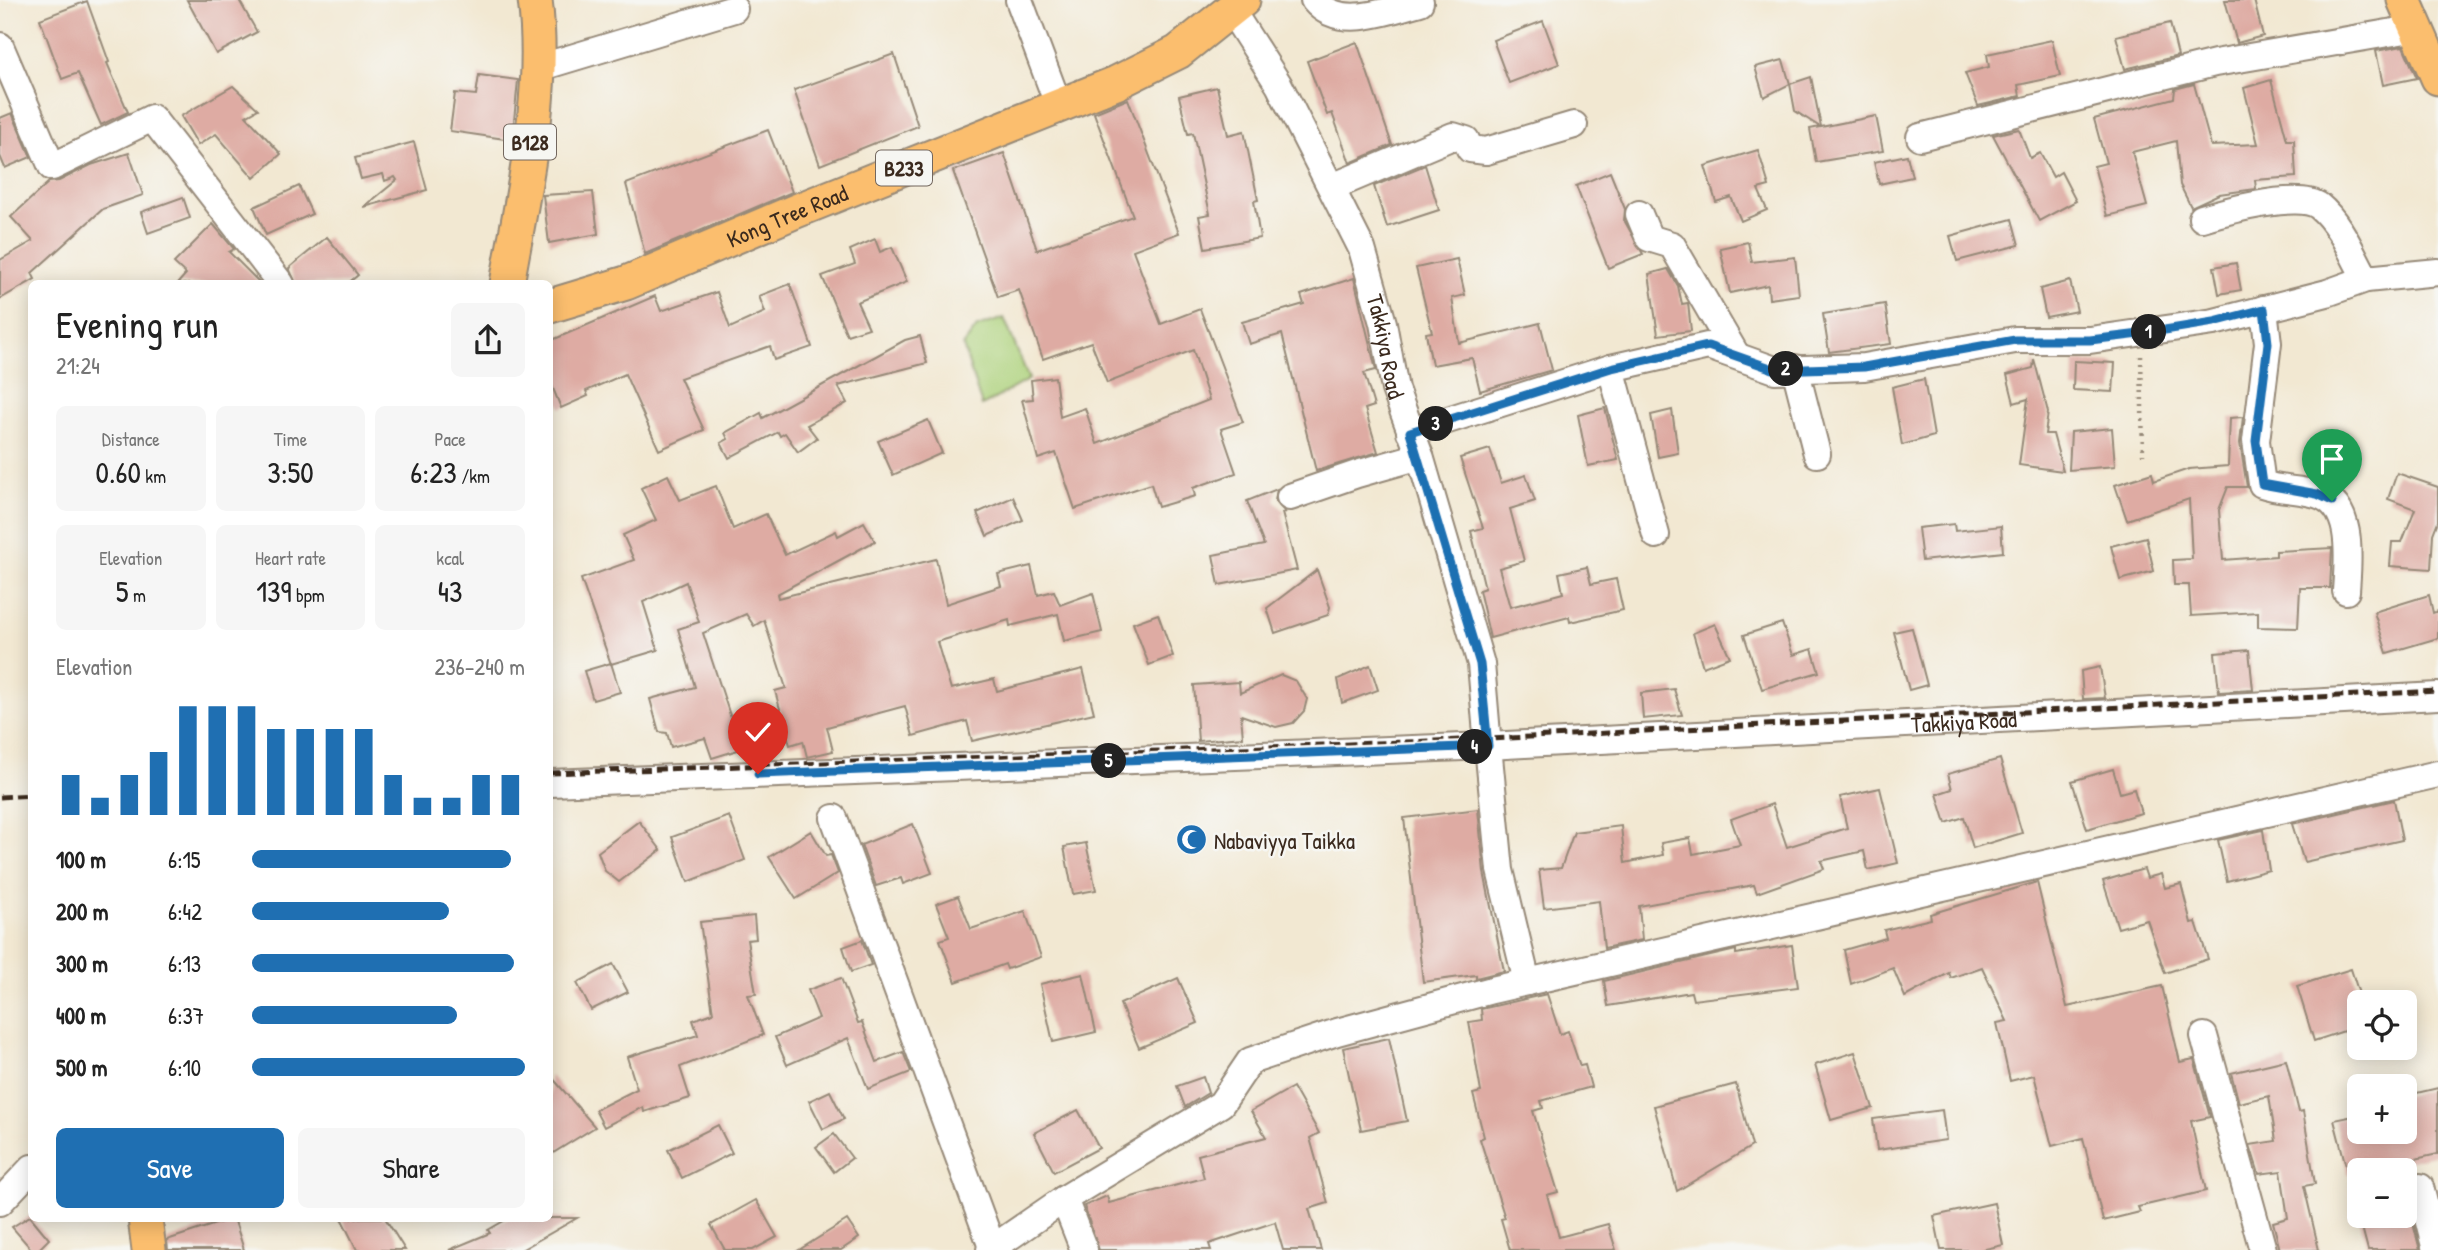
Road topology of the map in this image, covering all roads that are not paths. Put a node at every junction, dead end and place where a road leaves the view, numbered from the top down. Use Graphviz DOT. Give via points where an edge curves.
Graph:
graph roads {
  1 [pos="535,0"];
  2 [pos="1019,0"];
  3 [pos="1314,0"];
  4 [pos="1420,2"];
  5 [pos="1237,5"];
  6 [pos="734,9"];
  7 [pos="2411,14"];
  8 [pos="0,46"];
  9 [pos="538,68"];
  10 [pos="2438,78"];
  11 [pos="1058,104"];
  12 [pos="1573,125"];
  13 [pos="1920,137"];
  14 [pos="1332,187"];
  15 [pos="1639,214"];
  16 [pos="2202,218"];
  17 [pos="2438,272"];
  18 [pos="2367,279"];
  19 [pos="278,280"];
  20 [pos="508,280"];
  21 [pos="553,305"];
  22 [pos="2264,309"];
  23 [pos="1735,353"];
  24 [pos="1611,368"];
  25 [pos="1796,368"];
  26 [pos="1415,444"];
  27 [pos="1817,454"];
  28 [pos="1290,497"];
  29 [pos="1656,535"];
  30 [pos="2346,591"];
  31 [pos="2438,696"];
  32 [pos="1488,746"];
  33 [pos="2438,774"];
  34 [pos="553,783"];
  35 [pos="834,818"];
  36 [pos="1527,982"];
  37 [pos="2204,1036"];
  38 [pos="28,1172"];
  39 [pos="2420,1187"];
  40 [pos="1064,1199"];
  41 [pos="0,1202"];
  42 [pos="146,1222"];
  43 [pos="991,1248"];
  44 [pos="149,1250"];
  45 [pos="1084,1250"];
  46 [pos="2263,1250"];
  47 [pos="2436,1250"];
  1 -- 9 [label="main road, B128"];
  2 -- 11 [label="street"];
  3 -- 4 [label="street" via="1322,10 1347,18"];
  5 -- 11 [label="main road, Kong Tree Road / B233" via="1178,52 1116,83"];
  5 -- 14 [label="street, Takkiya Road"];
  6 -- 9 [label="street"];
  7 -- 10 [label="main road"];
  7 -- 13 [label="street"];
  8 -- 19 [label="street" via="52,167 152,118"];
  9 -- 20 [label="main road, B128"];
  11 -- 21 [label="main road, Kong Tree Road / B233" via="626,283"];
  12 -- 14 [label="street" via="1486,151 1470,149 1466,140 1453,136"];
  14 -- 26 [label="street, Takkiya Road" via="1362,250 1395,389"];
  15 -- 23 [label="street" via="1649,238 1672,245"];
  16 -- 18 [label="street" via="2300,200 2316,204 2329,216"];
  17 -- 18 [label="street"];
  18 -- 22 [label="street"];
  22 -- 25 [label="street" via="2140,334 2090,340 2015,340 1864,367"];
  22 -- 30 [label="street" via="2268,343 2256,441 2262,484 2332,501 2341,516 2348,550"];
  23 -- 24 [label="street" via="1708,346"];
  23 -- 25 [label="street" via="1776,370"];
  24 -- 26 [label="street"];
  24 -- 29 [label="street"];
  25 -- 27 [label="street"];
  26 -- 28 [label="street" via="1357,474"];
  26 -- 32 [label="street, Takkiya Road" via="1480,664"];
  31 -- 32 [label="street, Takkiya Road"];
  32 -- 34 [label="street"];
  32 -- 36 [label="street, Takkiya Road" via="1500,870"];
  33 -- 36 [label="street"];
  35 -- 43 [label="street"];
  36 -- 40 [label="street" via="1337,1032 1250,1061 1221,1104"];
  37 -- 46 [label="street"];
  38 -- 41 [label="street"];
  39 -- 47 [label="street"];
  40 -- 43 [label="street"];
  40 -- 45 [label="street"];
  42 -- 44 [label="main road"];
}
